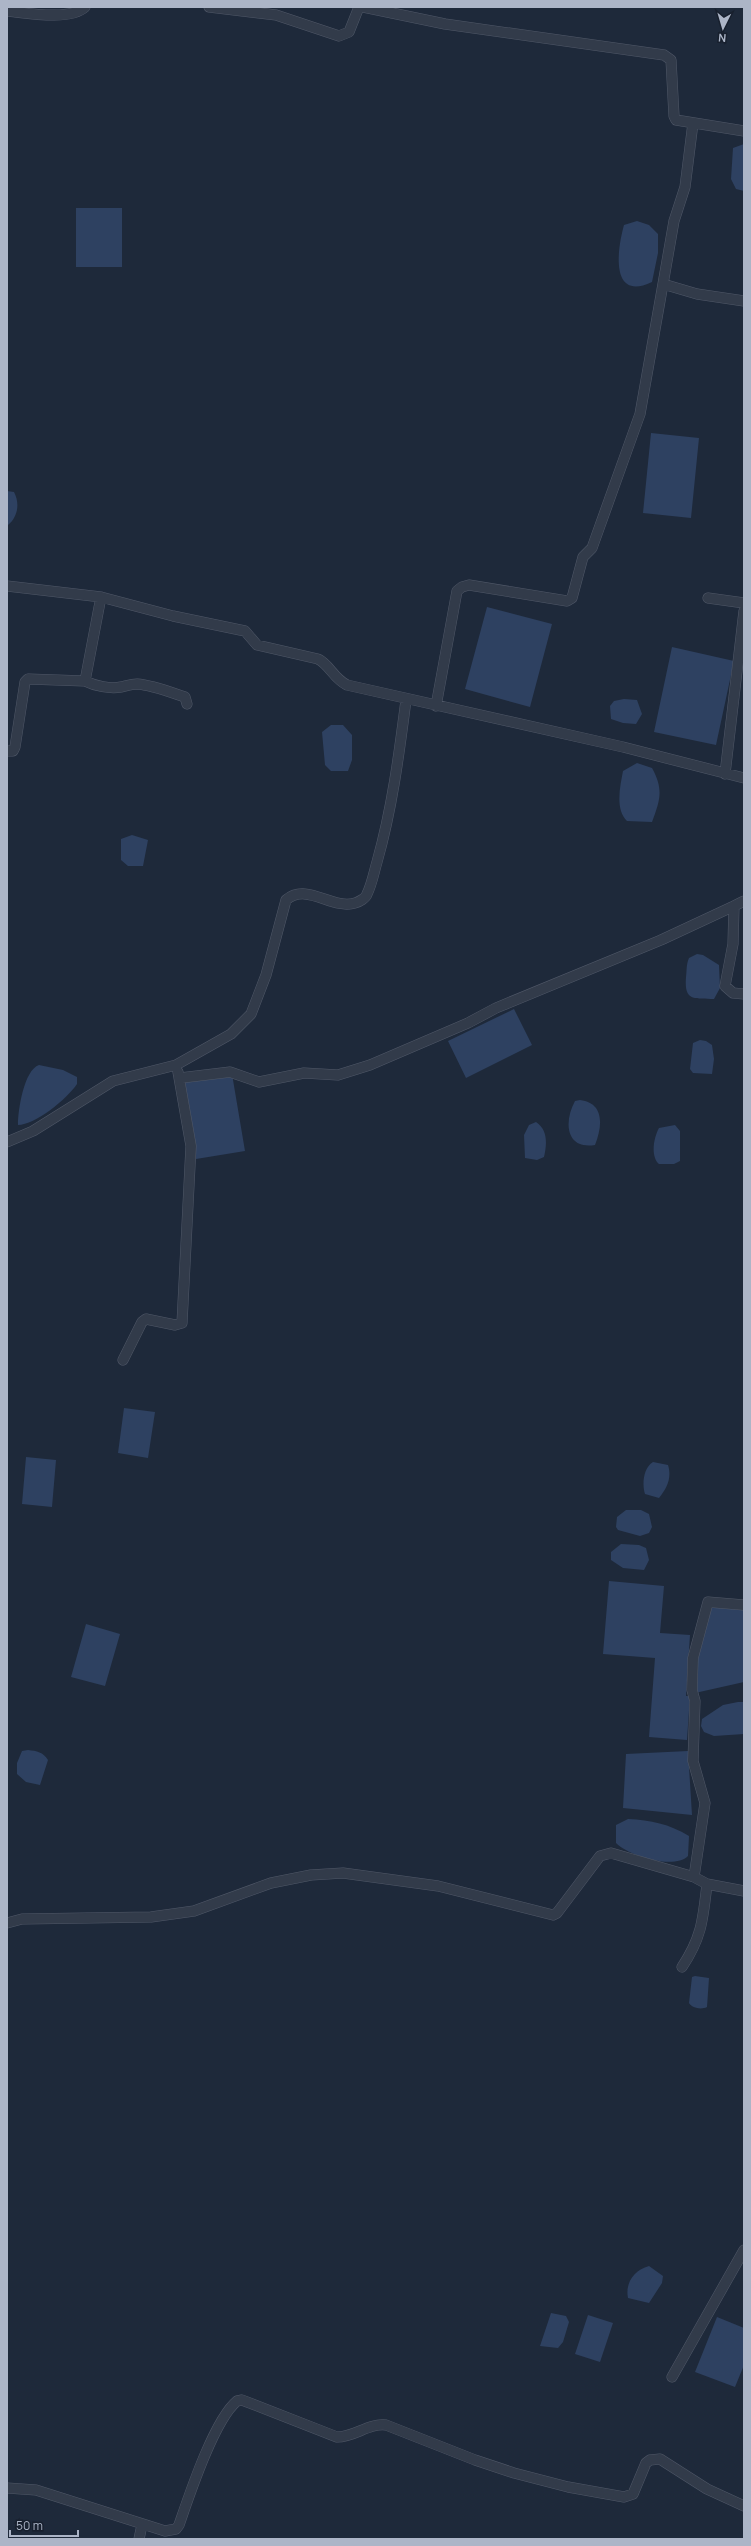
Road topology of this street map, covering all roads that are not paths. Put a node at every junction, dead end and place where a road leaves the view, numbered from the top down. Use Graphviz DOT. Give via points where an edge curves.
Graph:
graph roads {
  1 [pos="85,7"];
  2 [pos="208,7"];
  3 [pos="359,7"];
  4 [pos="363,7"];
  5 [pos="7,11"];
  6 [pos="693,123"];
  7 [pos="744,131"];
  8 [pos="663,284"];
  9 [pos="744,302"];
  10 [pos="7,586"];
  11 [pos="101,597"];
  12 [pos="708,598"];
  13 [pos="744,604"];
  14 [pos="744,611"];
  15 [pos="85,681"];
  16 [pos="406,700"];
  17 [pos="187,704"];
  18 [pos="436,706"];
  19 [pos="7,751"];
  20 [pos="725,774"];
  21 [pos="744,778"];
  22 [pos="744,901"];
  23 [pos="734,906"];
  24 [pos="744,994"];
  25 [pos="176,1065"];
  26 [pos="180,1078"];
  27 [pos="7,1142"];
  28 [pos="123,1360"];
  29 [pos="744,1605"];
  30 [pos="694,1878"];
  31 [pos="708,1884"];
  32 [pos="744,1891"];
  33 [pos="7,1923"];
  34 [pos="682,1967"];
  35 [pos="744,2250"];
  36 [pos="672,2378"];
  37 [pos="7,2488"];
  38 [pos="744,2506"];
  39 [pos="142,2525"];
  40 [pos="139,2539"];
  1 -- 5 [label="street" via="76,13 63,15"];
  2 -- 3 [label="street" via="276,15 339,36 349,32"];
  4 -- 6 [label="street" via="444,24 664,55 671,60 674,116 680,121"];
  6 -- 7 [label="street"];
  6 -- 8 [label="street" via="685,186 674,220"];
  8 -- 9 [label="street" via="697,294"];
  8 -- 18 [label="street" via="640,414 592,548 583,558 572,598 567,601 462,586 457,591"];
  10 -- 11 [label="street"];
  11 -- 15 [label="street"];
  11 -- 16 [label="street" via="244,631 257,645 324,662 337,680 347,686"];
  12 -- 13 [label="street"];
  14 -- 20 [label="street"];
  15 -- 17 [label="street" via="107,686 146,686 185,697"];
  15 -- 19 [label="street" via="28,679 25,682 15,747"];
  16 -- 18 [label="street"];
  16 -- 25 [label="street" via="397,769 381,848 367,896 347,905 303,893 293,894 286,900 266,975 252,1014 231,1034"];
  18 -- 20 [label="street" via="623,747"];
  20 -- 21 [label="street"];
  22 -- 23 [label="street"];
  23 -- 24 [label="street" via="733,944 726,986 733,993"];
  23 -- 26 [label="street" via="370,1065 338,1075 304,1073 265,1081 246,1079 230,1072 223,1072"];
  25 -- 26 [label="street"];
  25 -- 27 [label="street" via="112,1081 33,1132"];
  26 -- 28 [label="street" via="192,1146 182,1323 175,1325 146,1319 142,1322"];
  29 -- 30 [label="street" via="710,1601 706,1604 693,1658 693,1761 705,1803"];
  30 -- 31 [label="street"];
  30 -- 33 [label="street" via="604,1853 553,1915 438,1886 343,1873 311,1875 271,1883 194,1911 151,1917 22,1919"];
  31 -- 32 [label="street"];
  31 -- 34 [label="street" via="702,1928 694,1950"];
  35 -- 36 [label="street"];
  37 -- 39 [label="street" via="36,2490"];
  38 -- 39 [label="street" via="707,2489 660,2459 646,2463 633,2494 624,2497 568,2487 486,2464 386,2425 374,2425 352,2435 337,2437 242,2400 233,2404 218,2430 196,2476 176,2529 165,2531"];
  39 -- 40 [label="street"];
}
